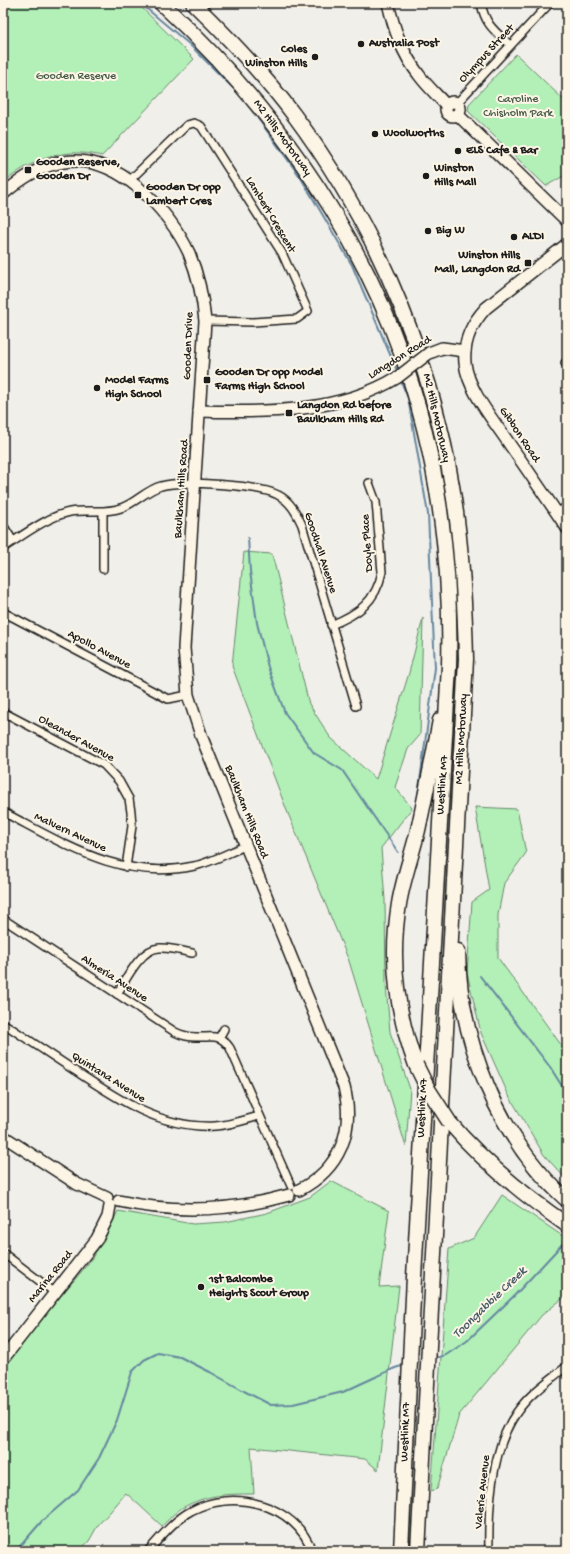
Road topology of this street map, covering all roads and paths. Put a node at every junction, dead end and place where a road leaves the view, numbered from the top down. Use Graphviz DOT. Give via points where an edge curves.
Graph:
graph roads {
  1 [pos="161,3"];
  2 [pos="193,3"];
  3 [pos="388,3"];
  4 [pos="481,3"];
  5 [pos="550,3"];
  6 [pos="510,45"];
  7 [pos="452,104"];
  8 [pos="129,181"];
  9 [pos="3,194"];
  10 [pos="567,221"];
  11 [pos="567,244"];
  12 [pos="205,321"];
  13 [pos="465,351"];
  14 [pos="567,361"];
  15 [pos="567,365"];
  16 [pos="199,411"];
  17 [pos="194,483"];
  18 [pos="369,483"];
  19 [pos="567,506"];
  20 [pos="103,512"];
  21 [pos="557,513"];
  22 [pos="3,525"];
  23 [pos="567,528"];
  24 [pos="13,541"];
  25 [pos="3,548"];
  26 [pos="103,569"];
  27 [pos="3,612"];
  28 [pos="331,625"];
  29 [pos="449,666"];
  30 [pos="188,695"];
  31 [pos="356,706"];
  32 [pos="3,712"];
  33 [pos="3,812"];
  34 [pos="245,846"];
  35 [pos="126,867"];
  36 [pos="453,903"];
  37 [pos="3,919"];
  38 [pos="192,953"];
  39 [pos="117,994"];
  40 [pos="3,1023"];
  41 [pos="224,1029"];
  42 [pos="220,1038"];
  43 [pos="260,1116"];
  44 [pos="3,1136"];
  45 [pos="293,1190"];
  46 [pos="566,1198"];
  47 [pos="112,1202"];
  48 [pos="567,1225"];
  49 [pos="3,1253"];
  50 [pos="54,1292"];
  51 [pos="3,1358"];
  52 [pos="567,1366"];
  53 [pos="148,1551"];
  54 [pos="312,1551"];
  55 [pos="401,1551"];
  56 [pos="418,1551"];
  57 [pos="489,1551"];
  1 -- 29 [label="highway, M2 Hills Motorway" via="225,66 279,132 323,195 359,258 384,310 414,391 434,477 450,610"];
  2 -- 36 [label="highway, M2 Hills Motorway" via="260,74 293,113 318,149 361,220 389,279 425,371 445,452 457,519 463,580 466,659"];
  3 -- 7 [label="street" via="394,29 406,55 424,81"];
  4 -- 6 [label="street" via="490,26"];
  5 -- 6 [label="street, Olympus Street"];
  6 -- 7 [label="street, Olympus Street"];
  7 -- 10 [label="street" via="446,110 448,114 457,114"];
  8 -- 9 [label="street, Gooden Drive" via="97,164 85,161 65,162 38,170"];
  8 -- 12 [label="street, Gooden Drive" via="159,208 182,240 198,281"];
  8 -- 12 [label="street, Lambert Crescent" via="187,125 194,122 201,126 282,253 308,311 297,319 253,322"];
  11 -- 13 [label="street" via="486,308 473,326"];
  12 -- 16 [label="street, Gooden Drive"];
  13 -- 16 [label="street, Langdon Road, bridge" via="442,348 429,353 398,377 370,392 331,403 261,411"];
  13 -- 21 [label="street, Gibbon Road" via="466,370 478,397"];
  14 -- 15 [label="street"];
  16 -- 17 [label="street, Baulkham Hills Road"];
  17 -- 20 [label="street, Goodhall Avenue" via="159,486 128,506"];
  17 -- 28 [label="street, Goodhall Avenue" via="268,490 290,504 302,525"];
  17 -- 30 [label="street, Baulkham Hills Road" via="184,648"];
  18 -- 28 [label="street, Doyle Place" via="376,502 382,572 380,582 374,595 360,611"];
  19 -- 21 [label="street"];
  20 -- 24 [label="street, Goodhall Avenue" via="77,511 59,515"];
  20 -- 26 [label="street"];
  21 -- 23 [label="street, Gibbon Road"];
  22 -- 24 [label="street"];
  24 -- 25 [label="street, Goodhall Avenue"];
  27 -- 30 [label="street, Apollo Avenue" via="168,699"];
  28 -- 31 [label="street, Goodhall Avenue"];
  29 -- 48 [label="highway, bridge" via="428,784 399,902 396,925 394,964 403,1026 416,1065 450,1123 469,1146 489,1164"];
  29 -- 55 [label="highway, Westlink M7" via="412,1305"];
  30 -- 34 [label="street, Baulkham Hills Road" via="202,738"];
  32 -- 35 [label="street, Oleander Avenue" via="104,765 119,781 130,798 132,826"];
  33 -- 35 [label="street, Malvern Avenue" via="101,861"];
  34 -- 35 [label="street, Malvern Avenue" via="195,866 158,871"];
  34 -- 45 [label="street, Baulkham Hills Road" via="347,1099 346,1131 335,1158 319,1177"];
  36 -- 46 [label="highway" via="458,924 460,979 476,1059 490,1094 524,1151 540,1172"];
  36 -- 56 [label="highway, Westlink M7"];
  37 -- 39 [label="street, Almeria Avenue"];
  38 -- 39 [label="street" via="164,948 148,951"];
  39 -- 42 [label="street, Almeria Avenue" via="179,1034"];
  40 -- 43 [label="street, Quintana Avenue" via="113,1097 164,1120 215,1126"];
  41 -- 42 [label="street"];
  42 -- 43 [label="street" via="230,1048"];
  43 -- 45 [label="street"];
  44 -- 47 [label="street, Baulkham Hills Road" via="77,1184"];
  45 -- 47 [label="street, Baulkham Hills Road" via="248,1205 207,1210"];
  47 -- 50 [label="street, Marina Road" via="97,1239"];
  49 -- 50 [label="street"];
  50 -- 51 [label="street, Marina Road"];
  52 -- 57 [label="street, Valerie Avenue" via="517,1411 500,1443 489,1521"];
  53 -- 54 [label="street" via="177,1521 191,1511 227,1500 255,1503 286,1517 303,1528"];
}
